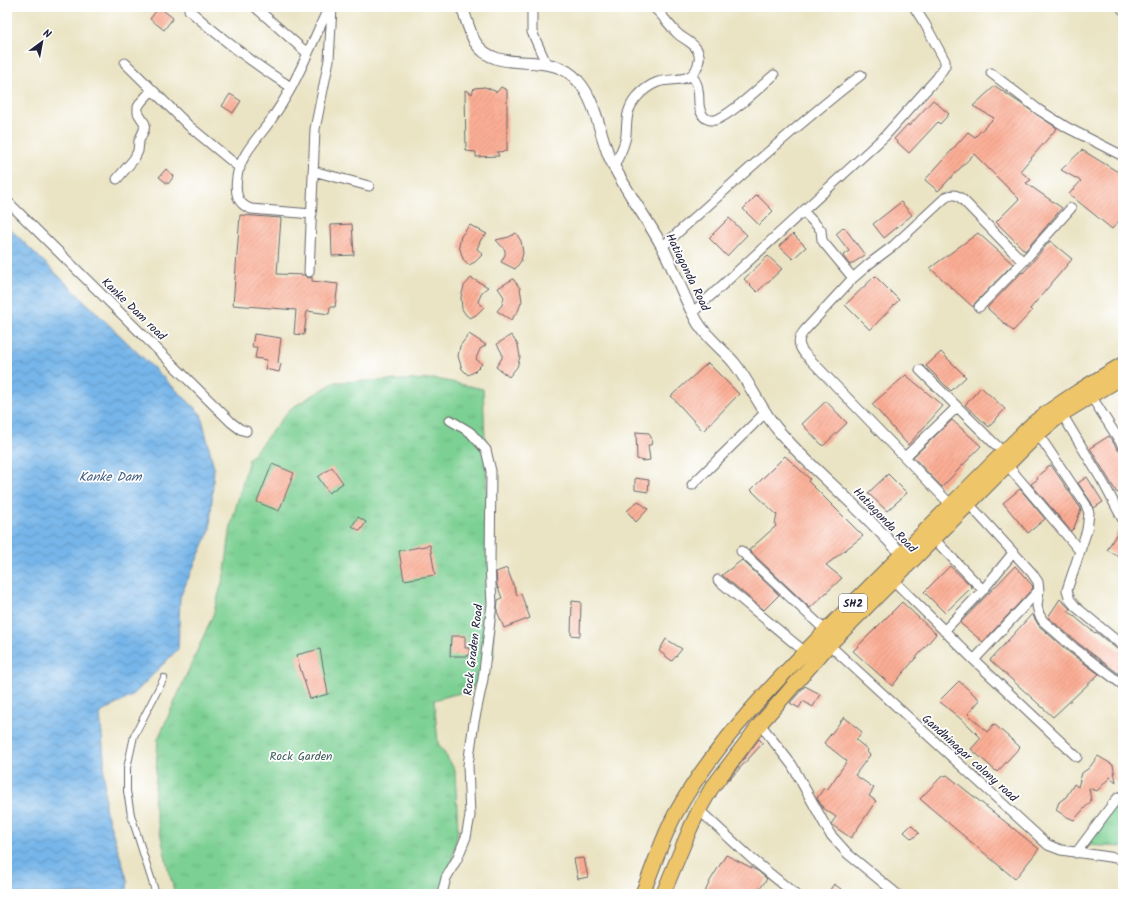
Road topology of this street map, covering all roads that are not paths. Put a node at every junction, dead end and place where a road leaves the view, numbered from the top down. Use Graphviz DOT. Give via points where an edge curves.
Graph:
graph roads {
  1 [pos="255,7"];
  2 [pos="329,7"];
  3 [pos="332,7"];
  4 [pos="462,7"];
  5 [pos="532,7"];
  6 [pos="653,7"];
  7 [pos="914,7"];
  8 [pos="1120,7"];
  9 [pos="189,10"];
  10 [pos="1123,10"];
  11 [pos="307,53"];
  12 [pos="546,63"];
  13 [pos="125,64"];
  14 [pos="991,74"];
  15 [pos="774,75"];
  16 [pos="861,75"];
  17 [pos="692,76"];
  18 [pos="291,87"];
  19 [pos="152,90"];
  20 [pos="1123,156"];
  21 [pos="614,166"];
  22 [pos="240,168"];
  23 [pos="313,171"];
  24 [pos="117,179"];
  25 [pos="369,186"];
  26 [pos="7,202"];
  27 [pos="1070,208"];
  28 [pos="803,211"];
  29 [pos="312,214"];
  30 [pos="662,247"];
  31 [pos="1023,262"];
  32 [pos="309,272"];
  33 [pos="853,278"];
  34 [pos="979,307"];
  35 [pos="692,313"];
  36 [pos="1123,364"];
  37 [pos="920,370"];
  38 [pos="1123,377"];
  39 [pos="1091,396"];
  40 [pos="957,407"];
  41 [pos="766,412"];
  42 [pos="1062,414"];
  43 [pos="450,420"];
  44 [pos="246,431"];
  45 [pos="1038,434"];
  46 [pos="1123,446"];
  47 [pos="905,457"];
  48 [pos="1006,459"];
  49 [pos="692,485"];
  50 [pos="969,504"];
  51 [pos="951,505"];
  52 [pos="1123,520"];
  53 [pos="934,540"];
  54 [pos="741,551"];
  55 [pos="1080,551"];
  56 [pos="1013,553"];
  57 [pos="906,559"];
  58 [pos="718,580"];
  59 [pos="893,580"];
  60 [pos="983,590"];
  61 [pos="1039,590"];
  62 [pos="944,631"];
  63 [pos="825,637"];
  64 [pos="1123,646"];
  65 [pos="805,652"];
  66 [pos="974,660"];
  67 [pos="164,678"];
  68 [pos="1123,685"];
  69 [pos="760,724"];
  70 [pos="1077,757"];
  71 [pos="1123,796"];
  72 [pos="699,810"];
  73 [pos="1076,853"];
  74 [pos="1123,860"];
  75 [pos="156,894"];
  76 [pos="442,894"];
  77 [pos="642,894"];
  78 [pos="663,894"];
  79 [pos="795,894"];
  80 [pos="897,894"];
  1 -- 11 [label="street"];
  2 -- 11 [label="street"];
  3 -- 23 [label="street" via="329,60 315,129"];
  4 -- 12 [label="street, Hatiagonda Road" via="476,42 491,56 512,62"];
  5 -- 12 [label="street" via="532,32"];
  6 -- 17 [label="street" via="680,36 696,48 700,56 698,67"];
  7 -- 28 [label="street" via="945,60 944,66 937,78 884,137"];
  8 -- 10 [label="street"];
  9 -- 18 [label="street" via="241,55"];
  11 -- 18 [label="street"];
  12 -- 21 [label="street, Hatiagonda Road" via="568,72 585,89"];
  13 -- 19 [label="street"];
  14 -- 20 [label="street" via="1039,110"];
  15 -- 17 [label="street" via="740,104 715,120 702,116 698,88"];
  16 -- 30 [label="street" via="769,150"];
  17 -- 21 [label="street" via="658,82 645,89 635,99 628,112 624,145"];
  18 -- 22 [label="street" via="274,116 250,148"];
  19 -- 22 [label="street" via="189,126"];
  19 -- 24 [label="street" via="138,107 144,124 138,151"];
  21 -- 30 [label="street, Hatiagonda Road"];
  22 -- 29 [label="street" via="236,192 244,206 251,209"];
  23 -- 25 [label="street"];
  23 -- 29 [label="street"];
  26 -- 44 [label="street, Kanke Dam road" via="232,423"];
  27 -- 31 [label="street"];
  28 -- 33 [label="street" via="822,230 822,240"];
  28 -- 35 [label="street"];
  29 -- 32 [label="street"];
  30 -- 35 [label="street, Hatiagonda Road"];
  31 -- 33 [label="street" via="959,196 950,195"];
  31 -- 34 [label="street"];
  33 -- 47 [label="street" via="800,336 798,342 800,348"];
  35 -- 41 [label="street, Hatiagonda Road" via="709,338 734,363"];
  36 -- 48 [label="main road, SH2" via="1079,390 1032,424"];
  37 -- 40 [label="street"];
  38 -- 39 [label="main road, SH2"];
  39 -- 42 [label="main road, SH2"];
  39 -- 46 [label="street"];
  40 -- 47 [label="street"];
  40 -- 48 [label="street"];
  41 -- 49 [label="street"];
  41 -- 57 [label="street, Hatiagonda Road" via="794,449"];
  42 -- 45 [label="main road, SH2"];
  42 -- 52 [label="street"];
  43 -- 76 [label="street, Rock Graden Road" via="470,432 486,450 491,471 492,604 483,679 468,765 470,816 466,837 446,878"];
  45 -- 48 [label="main road, SH2"];
  45 -- 55 [label="street" via="1089,513"];
  47 -- 51 [label="street"];
  48 -- 50 [label="main road, SH2"];
  48 -- 51 [label="main road, SH2"];
  48 -- 55 [label="street"];
  50 -- 53 [label="main road, SH2"];
  50 -- 56 [label="street"];
  51 -- 57 [label="main road, SH2"];
  53 -- 57 [label="main road, SH2"];
  53 -- 60 [label="street"];
  54 -- 63 [label="street, Gandhinagar colony road"];
  55 -- 64 [label="street" via="1067,590 1070,600"];
  56 -- 60 [label="street"];
  56 -- 61 [label="street" via="1032,573 1038,582"];
  57 -- 59 [label="main road, SH2"];
  57 -- 63 [label="main road, SH2"];
  58 -- 65 [label="street"];
  59 -- 62 [label="street"];
  59 -- 63 [label="main road, SH2"];
  60 -- 62 [label="street"];
  61 -- 66 [label="street"];
  61 -- 68 [label="street" via="1036,606 1044,621 1106,674"];
  62 -- 66 [label="street"];
  63 -- 65 [label="main road, SH2"];
  63 -- 69 [label="main road, SH2"];
  63 -- 73 [label="street, Gandhinagar colony road" via="1048,845"];
  65 -- 77 [label="main road, SH2" via="747,715 693,785 676,812"];
  66 -- 70 [label="street"];
  67 -- 75 [label="street" via="134,736 127,768 131,815"];
  69 -- 72 [label="main road, SH2"];
  69 -- 80 [label="street" via="792,765 830,834 848,854"];
  71 -- 73 [label="street" via="1114,801"];
  72 -- 78 [label="main road, SH2"];
  72 -- 79 [label="street"];
  73 -- 74 [label="street, Gandhinagar colony road"];
}
